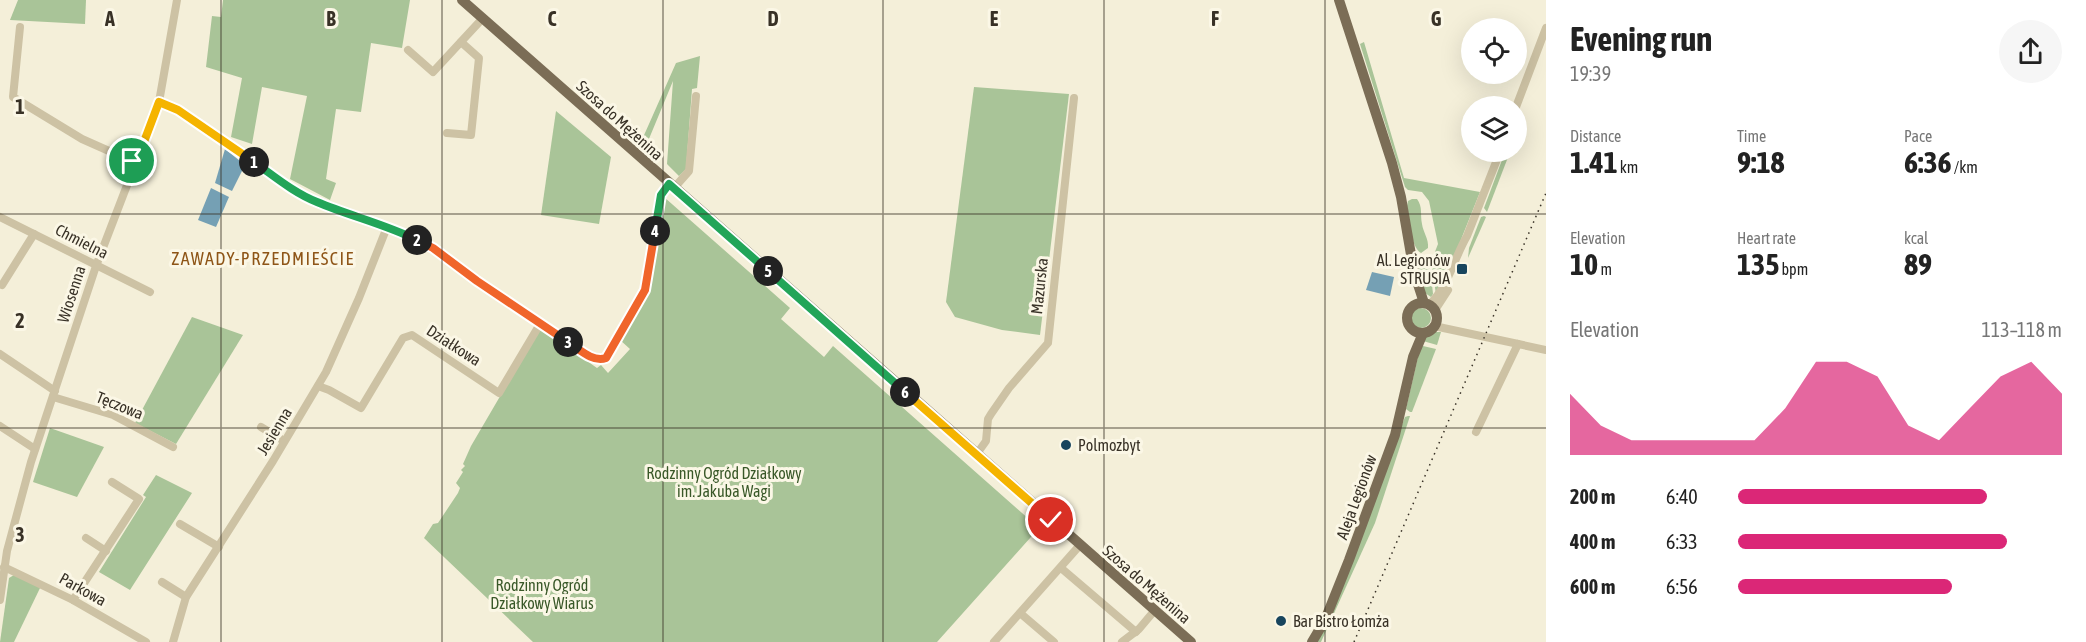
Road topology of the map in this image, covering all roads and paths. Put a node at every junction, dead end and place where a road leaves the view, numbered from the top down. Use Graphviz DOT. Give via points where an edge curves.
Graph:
graph roads {
  1 [pos="177,0"];
  2 [pos="462,0"];
  3 [pos="1339,0"];
  4 [pos="483,18"];
  5 [pos="20,27"];
  6 [pos="1546,28"];
  7 [pos="461,42"];
  8 [pos="1543,46"];
  9 [pos="408,50"];
  10 [pos="696,96"];
  11 [pos="1521,96"];
  12 [pos="1074,98"];
  13 [pos="159,102"];
  14 [pos="447,133"];
  15 [pos="1496,162"];
  16 [pos="136,163"];
  17 [pos="671,186"];
  18 [pos="0,217"];
  19 [pos="387,227"];
  20 [pos="34,234"];
  21 [pos="96,266"];
  22 [pos="2,285"];
  23 [pos="150,292"];
  24 [pos="1426,306"];
  25 [pos="540,324"];
  26 [pos="1434,326"];
  27 [pos="1418,331"];
  28 [pos="1518,344"];
  29 [pos="1546,350"];
  30 [pos="0,354"];
  31 [pos="318,386"];
  32 [pos="54,394"];
  33 [pos="0,426"];
  34 [pos="261,427"];
  35 [pos="1476,432"];
  36 [pos="284,441"];
  37 [pos="173,447"];
  38 [pos="35,449"];
  39 [pos="976,455"];
  40 [pos="112,482"];
  41 [pos="180,524"];
  42 [pos="86,538"];
  43 [pos="1080,545"];
  44 [pos="219,547"];
  45 [pos="106,551"];
  46 [pos="4,567"];
  47 [pos="1061,568"];
  48 [pos="162,582"];
  49 [pos="186,597"];
  50 [pos="0,600"];
  51 [pos="73,600"];
  52 [pos="1155,610"];
  53 [pos="1020,613"];
  54 [pos="1136,632"];
  55 [pos="146,642"];
  56 [pos="173,642"];
  57 [pos="994,642"];
  58 [pos="1054,642"];
  59 [pos="1122,642"];
  60 [pos="1191,642"];
  61 [pos="1312,642"];
  1 -- 13 [label="street, Wiosenna"];
  2 -- 4 [label="main road, Szosa do Mężenina"];
  3 -- 24 [label="main road" via="1392,163 1414,272"];
  4 -- 7 [label="street"];
  4 -- 17 [label="main road, Szosa do Mężenina"];
  5 -- 16 [label="street" via="13,97 81,139"];
  6 -- 8 [label="street"];
  7 -- 9 [label="street" via="433,72"];
  7 -- 14 [label="street" via="479,58 471,135"];
  8 -- 11 [label="street"];
  10 -- 17 [label="street" via="689,171"];
  12 -- 39 [label="street, Mazurska" via="1048,344 991,414 986,441"];
  13 -- 16 [label="street, Wiosenna"];
  13 -- 19 [label="street" via="178,110 300,194"];
  15 -- 24 [label="street" via="1454,279"];
  16 -- 21 [label="street, Wiosenna"];
  17 -- 25 [label="street" via="661,195 645,290 606,358 593,358"];
  17 -- 39 [label="main road, Szosa do Mężenina"];
  18 -- 20 [label="street, Chmielna"];
  19 -- 25 [label="street" via="433,248"];
  19 -- 31 [label="street, Jesienna" via="334,357"];
  20 -- 21 [label="street, Chmielna"];
  20 -- 22 [label="street"];
  21 -- 23 [label="street, Chmielna"];
  21 -- 32 [label="street, Wiosenna"];
  24 -- 26 [label="main road" via="1437,315"];
  24 -- 27 [label="main road" via="1409,310 1407,319"];
  25 -- 31 [label="street, Działkowa" via="499,393 412,335 403,338 361,408"];
  26 -- 27 [label="main road"];
  26 -- 28 [label="street"];
  27 -- 61 [label="main road, Aleja Legionów" via="1395,435 1346,569"];
  28 -- 29 [label="street"];
  28 -- 35 [label="street"];
  30 -- 32 [label="street, Tęczowa"];
  31 -- 36 [label="street, Jesienna"];
  32 -- 37 [label="street, Tęczowa" via="113,415"];
  32 -- 38 [label="street, Wiosenna"];
  33 -- 38 [label="street"];
  34 -- 36 [label="street"];
  36 -- 44 [label="street, Jesienna"];
  38 -- 46 [label="street, Wiosenna"];
  39 -- 43 [label="main road, Szosa do Mężenina"];
  40 -- 45 [label="street" via="139,499"];
  41 -- 44 [label="street"];
  42 -- 45 [label="street"];
  43 -- 47 [label="street"];
  43 -- 52 [label="main road, Szosa do Mężenina"];
  44 -- 49 [label="street, Jesienna"];
  45 -- 51 [label="street"];
  46 -- 50 [label="street, Wiosenna"];
  46 -- 51 [label="street, Parkowa"];
  47 -- 53 [label="street"];
  47 -- 54 [label="street"];
  48 -- 49 [label="street"];
  49 -- 56 [label="street, Jesienna"];
  51 -- 55 [label="street, Parkowa"];
  52 -- 54 [label="street"];
  52 -- 60 [label="main road, Szosa do Mężenina"];
  53 -- 57 [label="street"];
  53 -- 58 [label="street"];
  54 -- 59 [label="street"];
}
